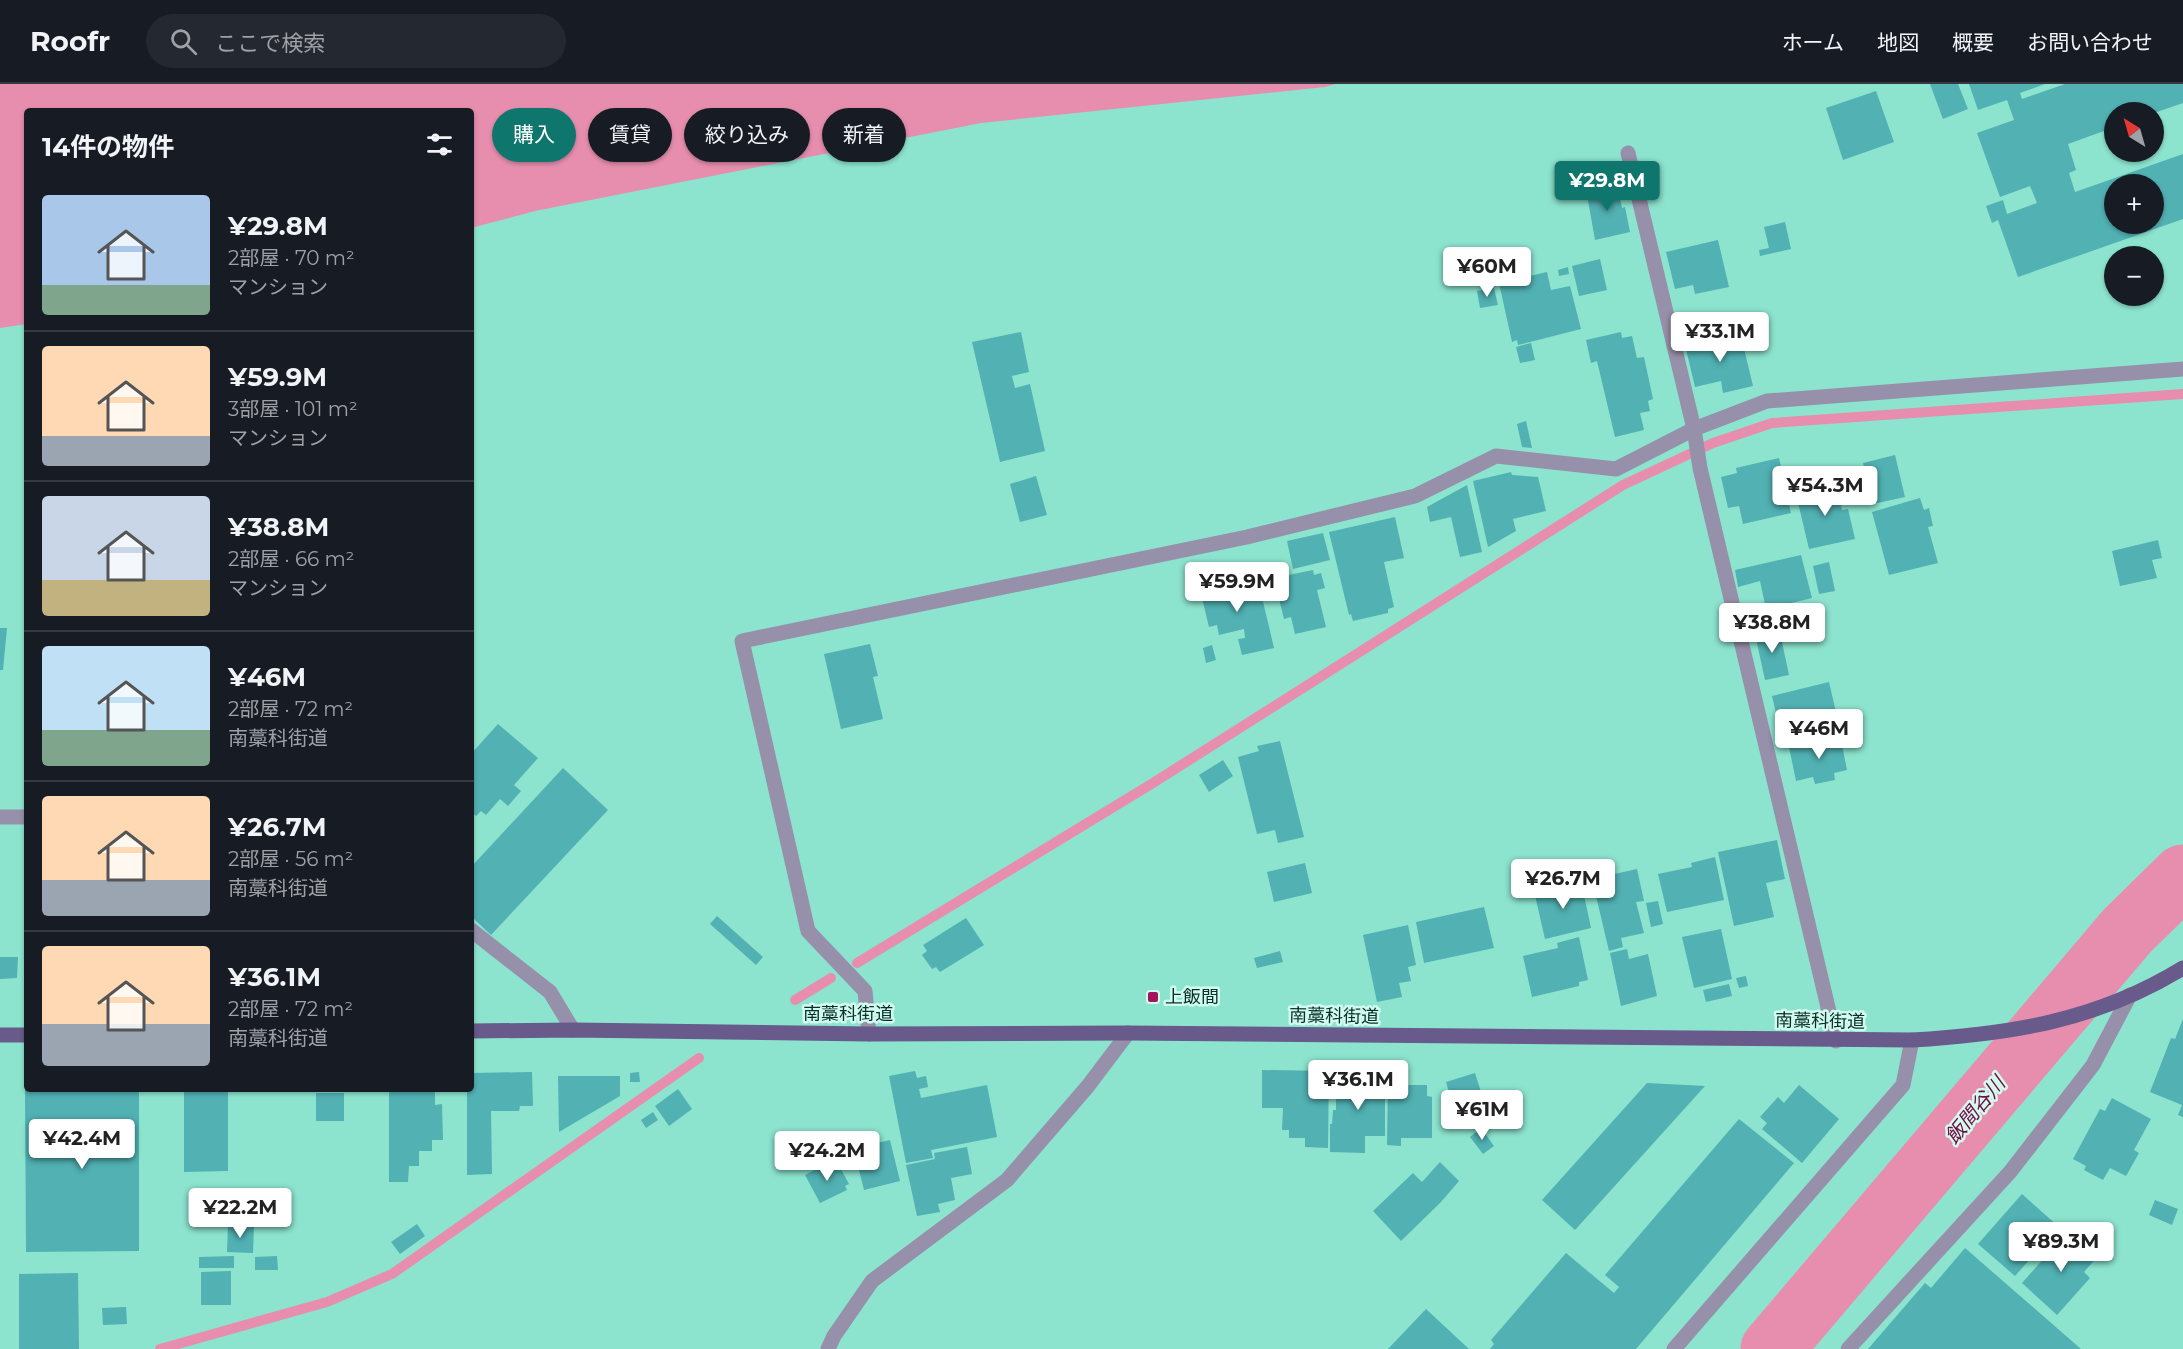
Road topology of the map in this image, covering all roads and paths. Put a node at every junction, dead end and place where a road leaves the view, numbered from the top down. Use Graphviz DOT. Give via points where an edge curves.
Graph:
graph roads {
  1 [pos="1628,153"];
  2 [pos="2183,369"];
  3 [pos="1694,429"];
  4 [pos="0,817"];
  5 [pos="24,817"];
  6 [pos="474,932"];
  7 [pos="2183,968"];
  8 [pos="2130,995"];
  9 [pos="573,1030"];
  10 [pos="474,1031"];
  11 [pos="1128,1033"];
  12 [pos="869,1034"];
  13 [pos="0,1035"];
  14 [pos="24,1035"];
  15 [pos="1912,1040"];
  16 [pos="1836,1041"];
  17 [pos="828,1349"];
  18 [pos="1674,1349"];
  19 [pos="1848,1349"];
  1 -- 3 [label="street"];
  2 -- 3 [label="street" via="1767,401"];
  3 -- 12 [label="street" via="1616,469 1496,456 1415,496 1247,537 742,641 808,931 866,991"];
  3 -- 16 [label="street"];
  4 -- 5 [label="street"];
  6 -- 9 [label="street" via="550,993"];
  7 -- 8 [label="main road, 南藁科街道"];
  8 -- 15 [label="main road, 南藁科街道" via="2061,1021 2004,1032"];
  8 -- 19 [label="street" via="2093,1065 2010,1172"];
  9 -- 10 [label="main road, 南藁科街道"];
  9 -- 12 [label="main road, 南藁科街道"];
  11 -- 12 [label="main road, 南藁科街道"];
  11 -- 16 [label="main road, 南藁科街道"];
  11 -- 17 [label="street" via="1088,1086 1006,1180 872,1281"];
  13 -- 14 [label="main road"];
  15 -- 16 [label="main road, 南藁科街道"];
  15 -- 18 [label="street" via="1903,1085"];
}
